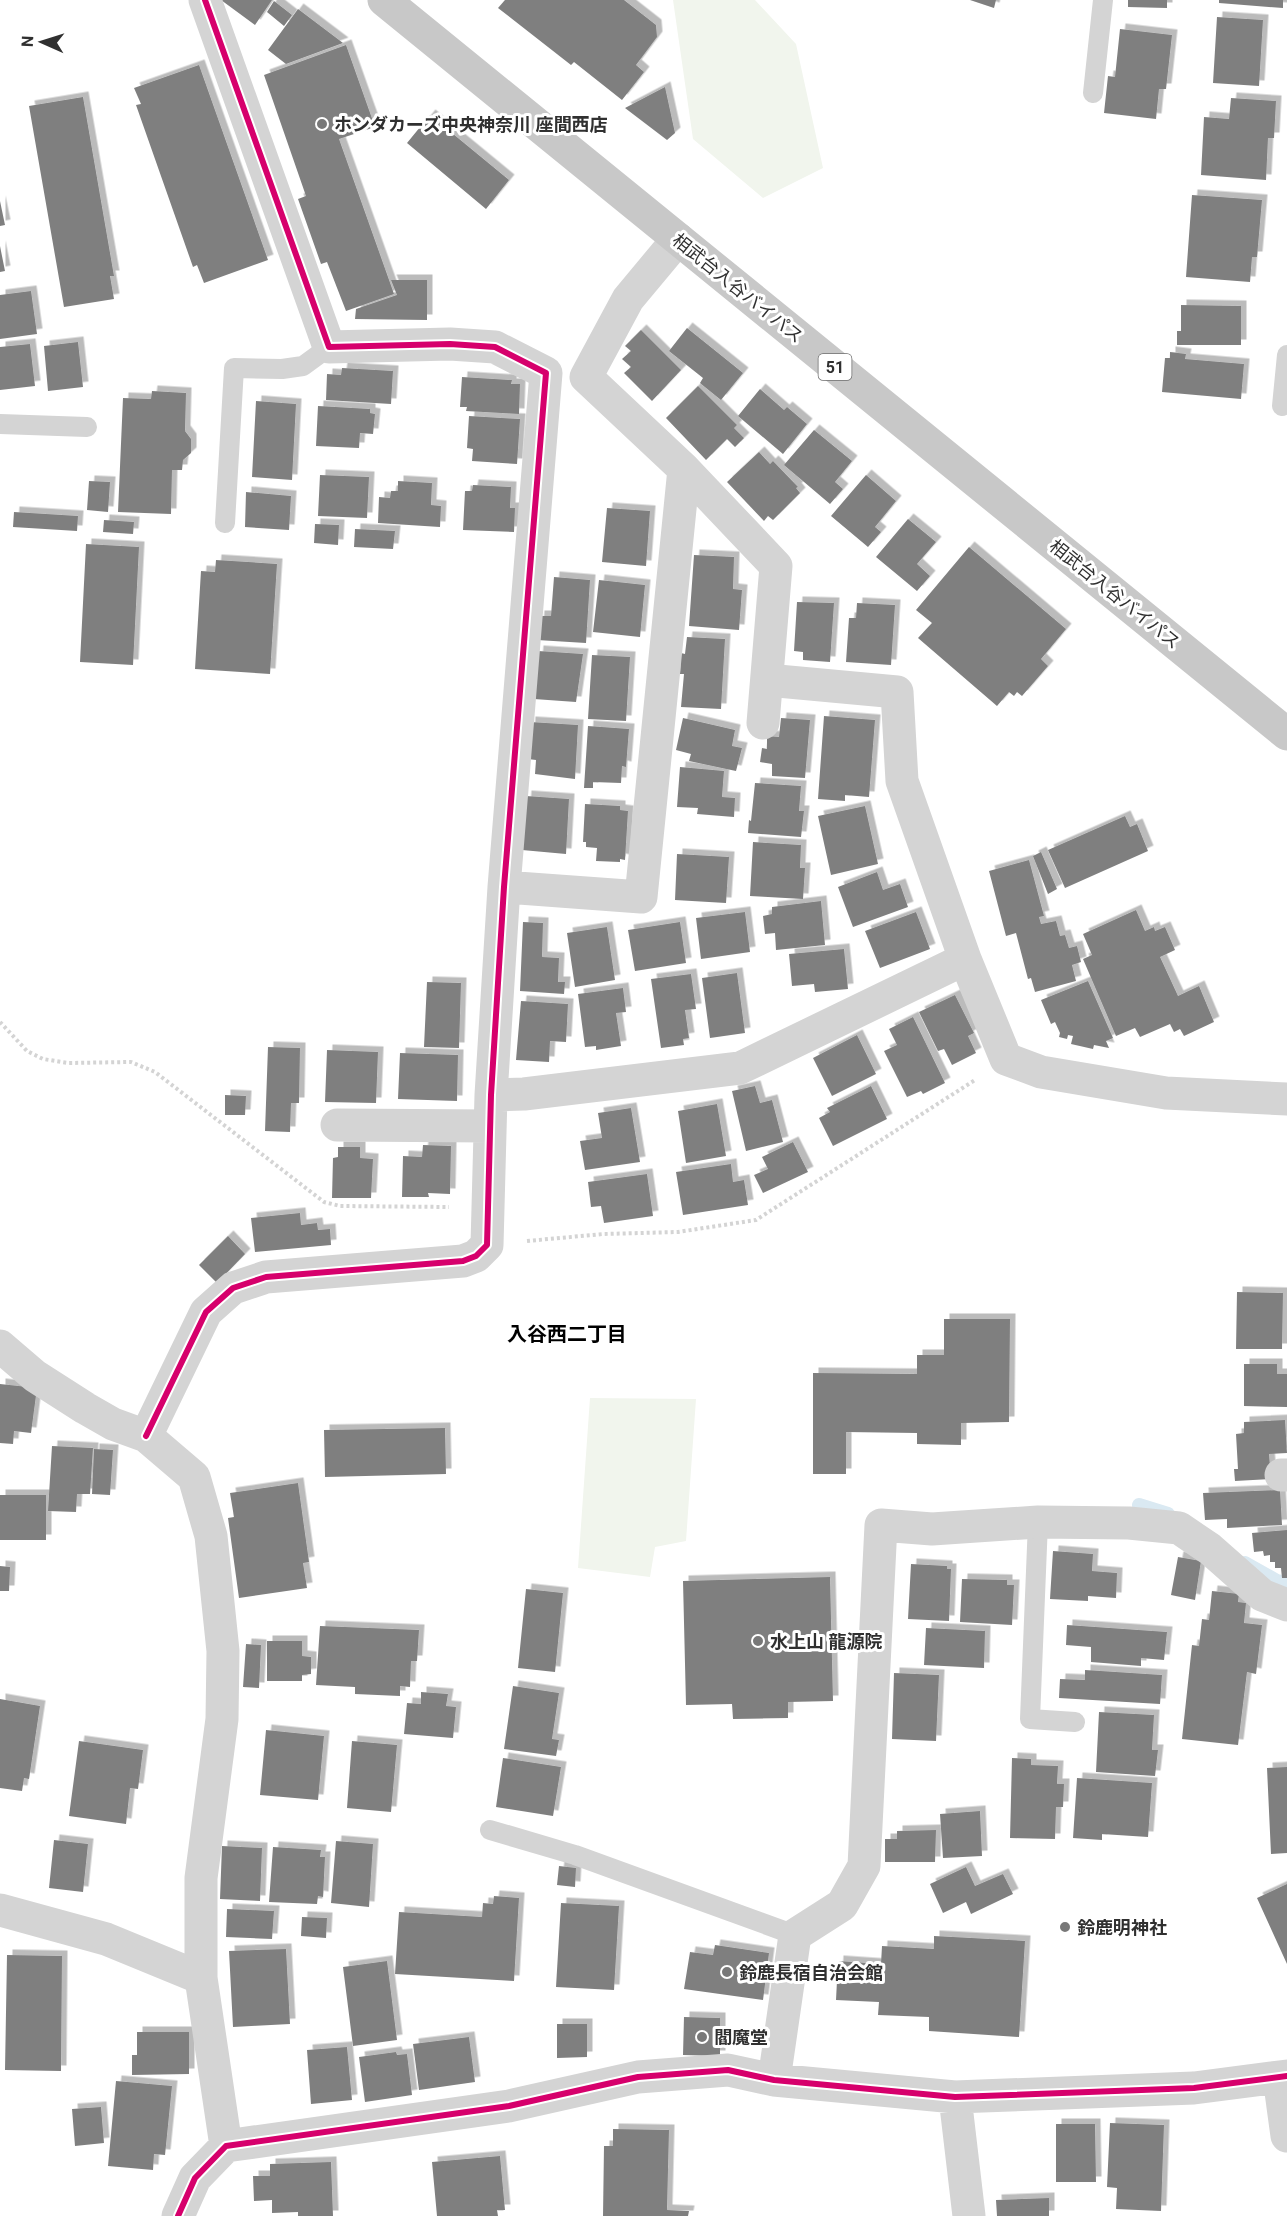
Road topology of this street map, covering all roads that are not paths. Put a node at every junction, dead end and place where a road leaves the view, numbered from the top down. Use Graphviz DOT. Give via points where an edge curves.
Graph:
graph roads {
  1 [pos="205,0"];
  2 [pos="384,0"];
  3 [pos="1103,0"];
  4 [pos="1093,93"];
  5 [pos="678,239"];
  6 [pos="329,347"];
  7 [pos="1287,355"];
  8 [pos="1282,406"];
  9 [pos="0,424"];
  10 [pos="87,427"];
  11 [pos="684,469"];
  12 [pos="225,524"];
  13 [pos="767,680"];
  14 [pos="763,723"];
  15 [pos="1287,734"];
  16 [pos="504,887"];
  17 [pos="965,960"];
  18 [pos="1287,1099"];
  19 [pos="491,1111"];
  20 [pos="337,1125"];
  21 [pos="0,1346"];
  22 [pos="146,1436"];
  23 [pos="1038,1522"];
  24 [pos="1287,1605"];
  25 [pos="1074,1722"];
  26 [pos="490,1830"];
  27 [pos="0,1910"];
  28 [pos="795,1935"];
  29 [pos="201,1978"];
  30 [pos="1283,2077"];
  31 [pos="774,2080"];
  32 [pos="955,2097"];
  33 [pos="1287,2136"];
  34 [pos="226,2146"];
  35 [pos="178,2216"];
  36 [pos="969,2216"];
  1 -- 6 [label="street"];
  2 -- 5 [label="main road, 相武台入谷バイパス / 51"];
  3 -- 4 [label="lane"];
  5 -- 11 [label="street" via="628,298 586,377"];
  5 -- 15 [label="main road, 相武台入谷バイパス / 51"];
  6 -- 12 [label="lane" via="303,366 234,368"];
  6 -- 16 [label="street" via="495,347 546,373"];
  7 -- 8 [label="lane"];
  9 -- 10 [label="lane"];
  11 -- 13 [label="street" via="776,566"];
  11 -- 16 [label="street" via="641,897"];
  13 -- 14 [label="street"];
  13 -- 17 [label="street" via="897,692 902,781"];
  16 -- 19 [label="street"];
  17 -- 18 [label="street" via="1006,1059 1041,1072 1166,1093"];
  17 -- 19 [label="street" via="740,1068 524,1094"];
  19 -- 20 [label="street"];
  19 -- 22 [label="street" via="487,1245 476,1256 463,1261 266,1277 233,1288 206,1312"];
  21 -- 22 [label="street" via="35,1376 85,1408"];
  22 -- 29 [label="street" via="194,1477 211,1536 223,1651 222,1719 201,1878"];
  23 -- 24 [label="street" via="1179,1528 1210,1549 1262,1595"];
  23 -- 25 [label="lane" via="1030,1719"];
  23 -- 28 [label="street" via="932,1529 881,1525 864,1866 842,1905"];
  26 -- 28 [label="lane" via="575,1855"];
  27 -- 29 [label="street" via="106,1939"];
  28 -- 31 [label="street"];
  29 -- 34 [label="street"];
  30 -- 32 [label="street" via="1194,2088"];
  30 -- 33 [label="street"];
  31 -- 32 [label="street"];
  31 -- 34 [label="street" via="728,2070 638,2077 509,2106"];
  32 -- 36 [label="street"];
  34 -- 35 [label="street" via="195,2178"];
}
